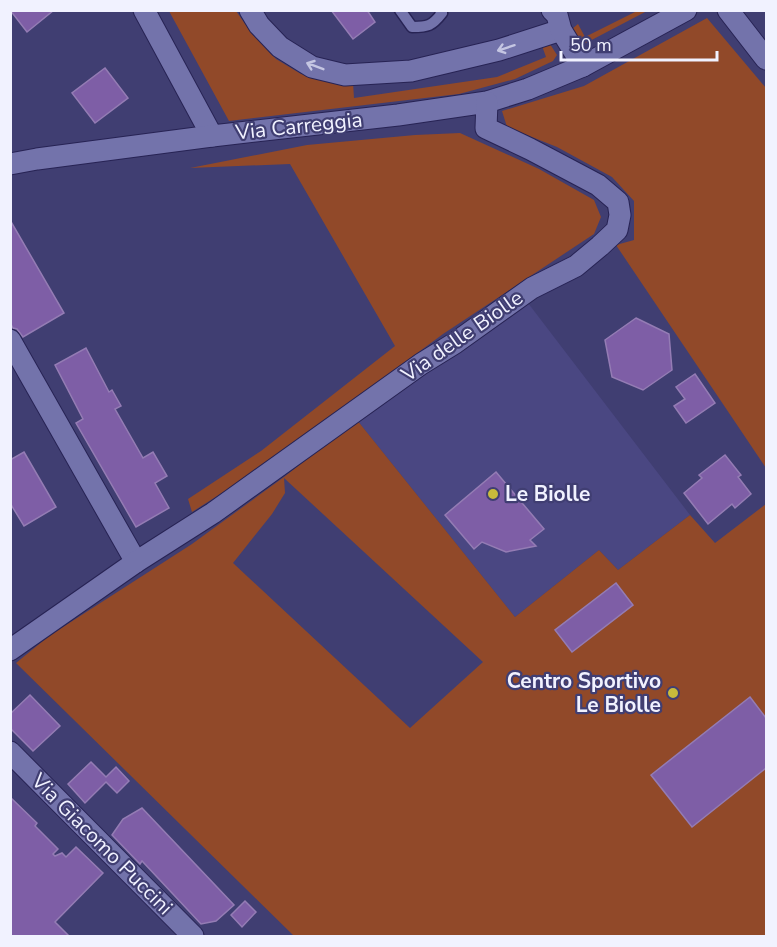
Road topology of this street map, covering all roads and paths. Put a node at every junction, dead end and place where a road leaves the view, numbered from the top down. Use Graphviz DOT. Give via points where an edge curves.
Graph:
graph roads {
  1 [pos="144,10"];
  2 [pos="250,10"];
  3 [pos="400,10"];
  4 [pos="440,10"];
  5 [pos="552,10"];
  6 [pos="686,10"];
  7 [pos="728,10"];
  8 [pos="561,30"];
  9 [pos="766,59"];
  10 [pos="583,66"];
  11 [pos="487,102"];
  12 [pos="212,136"];
  13 [pos="10,164"];
  14 [pos="10,340"];
  15 [pos="136,562"];
  16 [pos="10,650"];
  17 [pos="10,752"];
  18 [pos="193,936"];
  1 -- 12 [label="street"];
  8 -- 2 [label="street, one-way" via="411,72 345,75 312,67 280,46"];
  3 -- 4 [label="lane" via="412,27 424,27 435,23"];
  5 -- 8 [label="street"];
  6 -- 10 [label="street, Via Carreggia"];
  7 -- 9 [label="street"];
  8 -- 10 [label="street"];
  10 -- 11 [label="street, Via Carreggia"];
  11 -- 12 [label="street, Via Carreggia"];
  11 -- 15 [label="street, Via delle Biolle" via="486,128 598,185 618,202 617,230 576,266 531,288 213,513"];
  12 -- 13 [label="street, Via Carreggia"];
  14 -- 15 [label="street"];
  15 -- 16 [label="street, Via delle Biolle"];
  17 -- 18 [label="street, Via Giacomo Puccini"];
}
